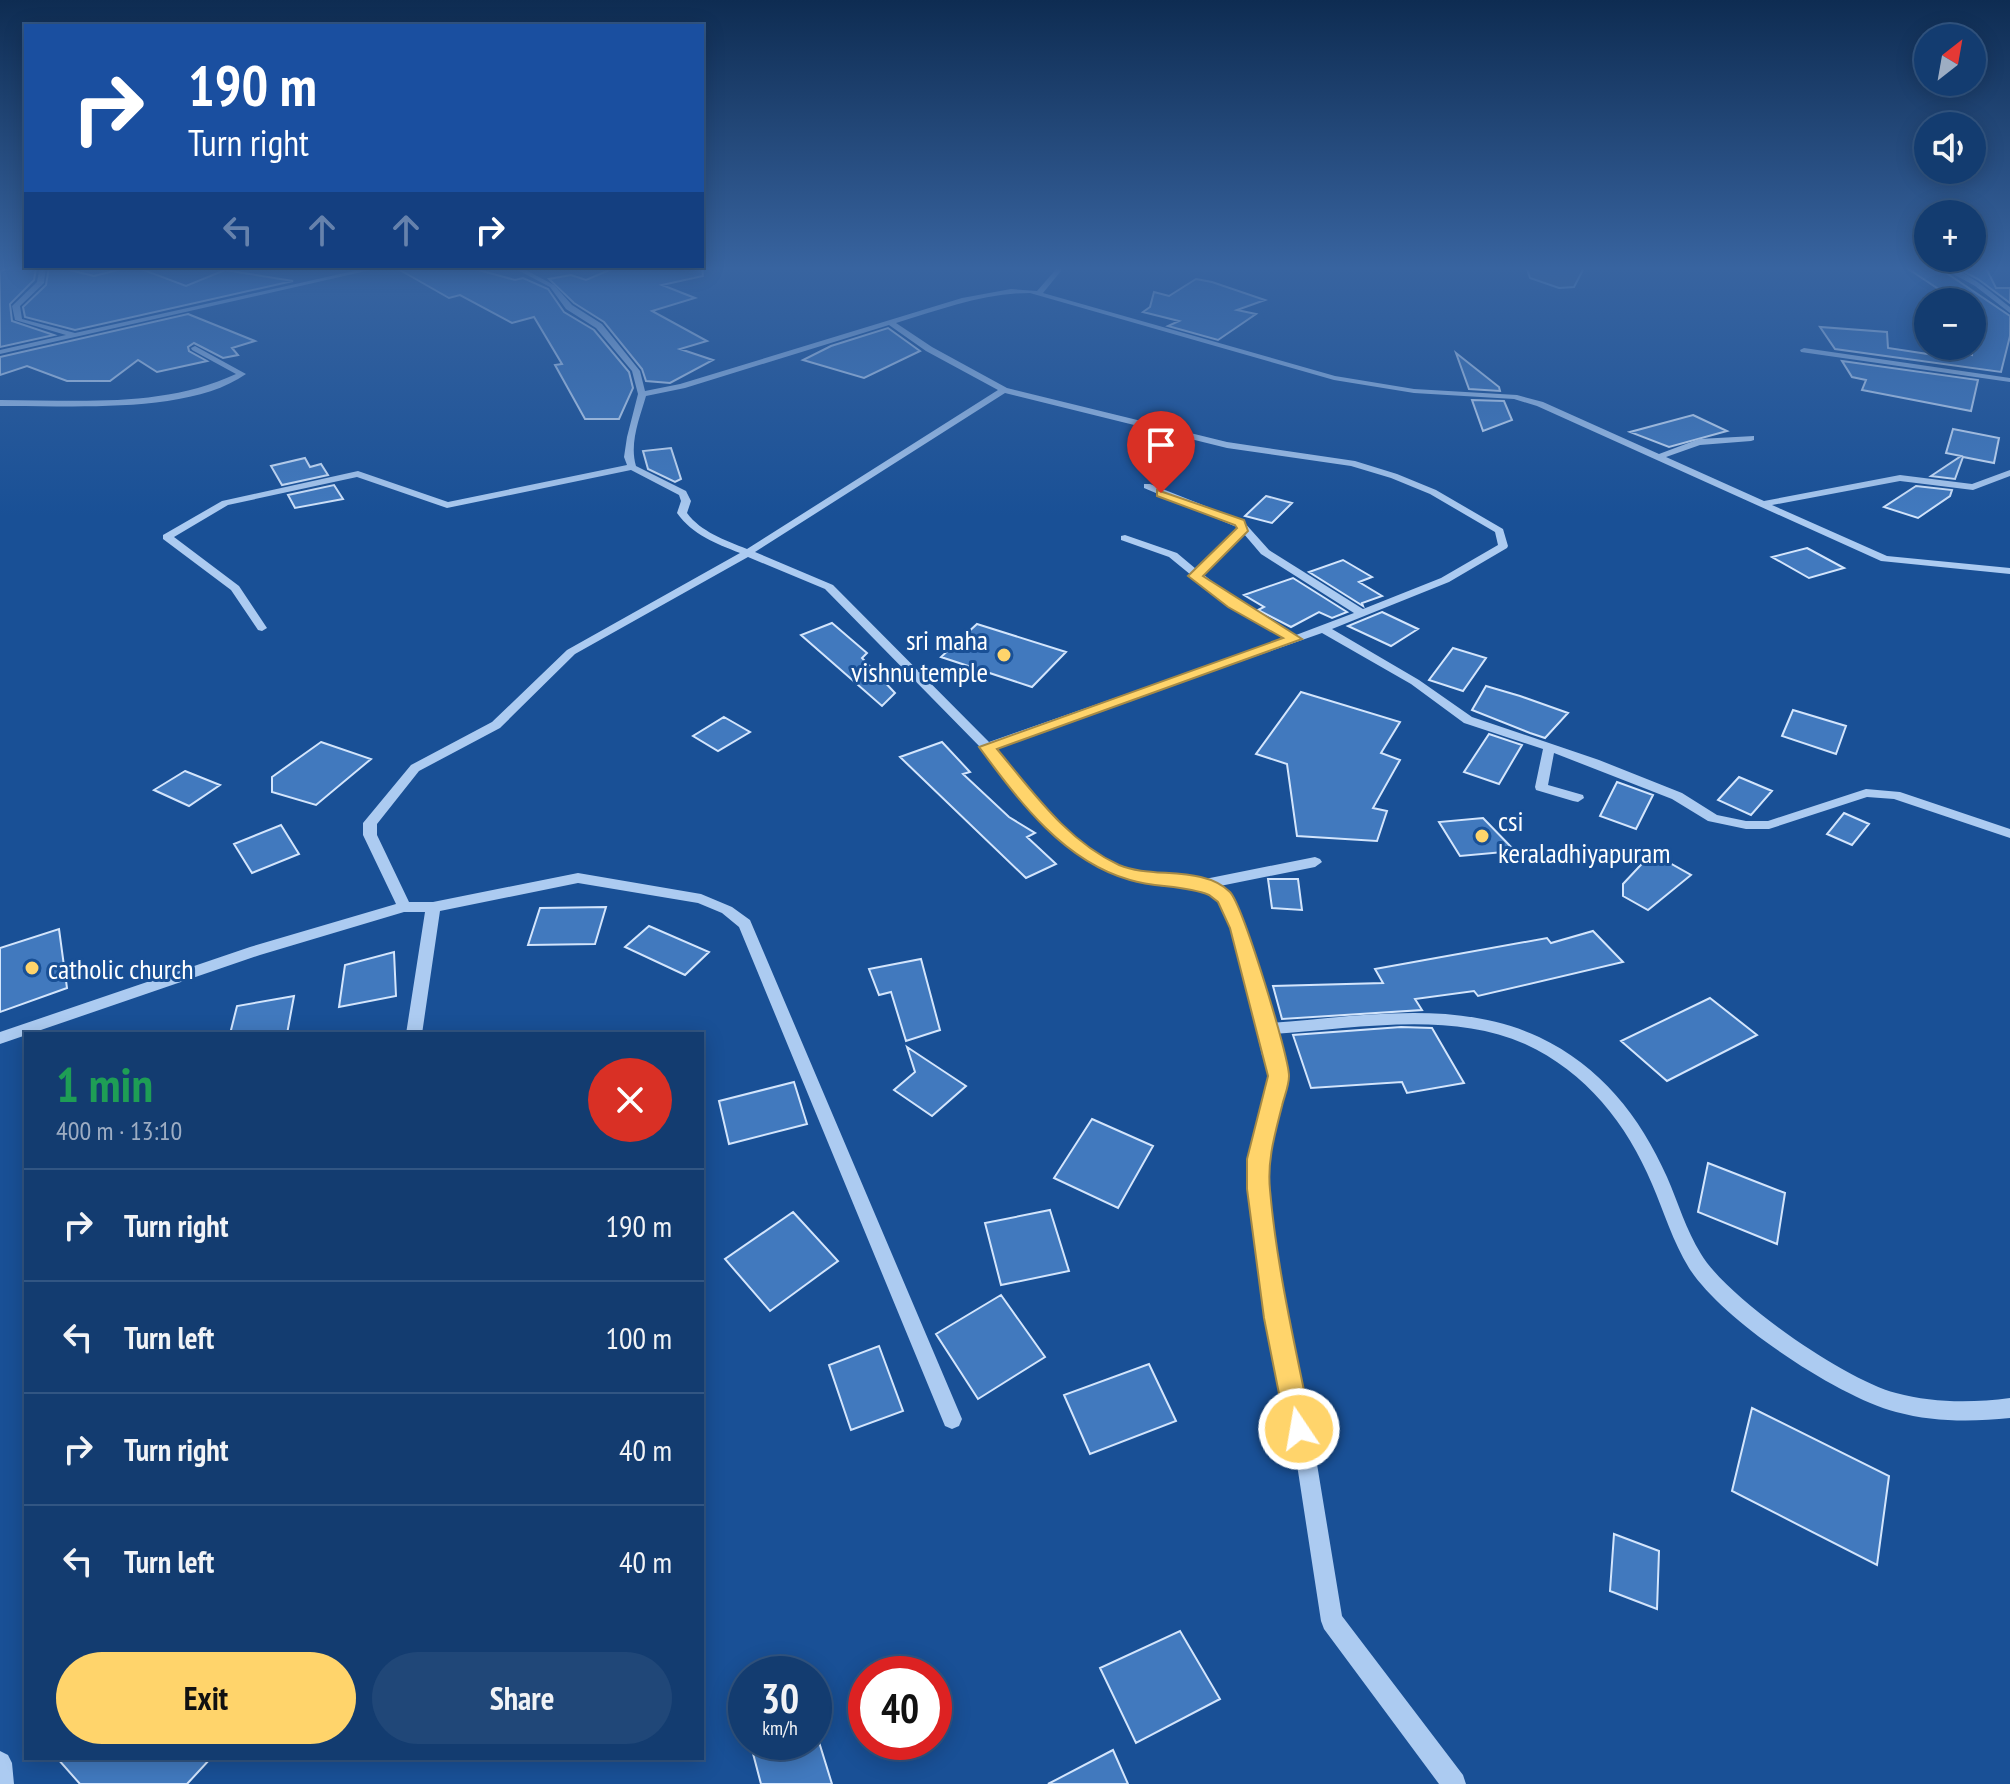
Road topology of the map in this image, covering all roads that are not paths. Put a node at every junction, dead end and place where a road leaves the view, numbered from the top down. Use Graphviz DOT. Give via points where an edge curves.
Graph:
graph roads {
  1 [pos="197,349"];
  2 [pos="618,349"];
  3 [pos="801,349"];
  4 [pos="929,349"];
  5 [pos="1234,349"];
  6 [pos="1804,350"];
  7 [pos="2010,380"];
  8 [pos="1004,390"];
  9 [pos="642,394"];
  10 [pos="0,403"];
  11 [pos="1751,438"];
  12 [pos="1659,457"];
  13 [pos="632,467"];
  14 [pos="2010,473"];
  15 [pos="1147,486"];
  16 [pos="1767,503"];
  17 [pos="1244,528"];
  18 [pos="1125,538"];
  19 [pos="747,553"];
  20 [pos="2010,571"];
  21 [pos="1195,576"];
  22 [pos="1363,614"];
  23 [pos="262,628"];
  24 [pos="1323,629"];
  25 [pos="1295,639"];
  26 [pos="987,747"];
  27 [pos="1549,748"];
  28 [pos="1578,798"];
  29 [pos="2010,834"];
  30 [pos="1315,862"];
  31 [pos="1200,885"];
  32 [pos="404,907"];
  33 [pos="433,907"];
  34 [pos="1266,1029"];
  35 [pos="414,1032"];
  36 [pos="0,1038"];
  37 [pos="2010,1408"];
  38 [pos="952,1419"];
  39 [pos="0,1763"];
  40 [pos="2,1784"];
  41 [pos="1454,1784"];
  1 -- 10 [label="street" via="242,374 137,401"];
  2 -- 9 [label="street" via="636,371"];
  3 -- 9 [label="street"];
  4 -- 8 [label="street"];
  5 -- 12 [label="street" via="1334,378 1414,391 1514,397"];
  6 -- 7 [label="street"];
  8 -- 19 [label="street"];
  8 -- 22 [label="street" via="1227,445 1352,463 1433,492 1500,531 1503,546 1445,580"];
  9 -- 13 [label="street" via="631,437"];
  11 -- 12 [label="street" via="1699,442"];
  12 -- 16 [label="street"];
  13 -- 19 [label="street" via="683,493 682,513 690,524"];
  13 -- 23 [label="street" via="447,505 358,474 225,503 167,537 235,588"];
  14 -- 16 [label="street" via="1973,487 1900,478"];
  15 -- 17 [label="street"];
  16 -- 20 [label="street" via="1844,544 1885,559"];
  17 -- 21 [label="street"];
  17 -- 22 [label="street" via="1265,552"];
  18 -- 21 [label="street" via="1173,555"];
  19 -- 26 [label="street" via="829,587"];
  19 -- 32 [label="street" via="571,652 496,725 415,768 397,785 370,823 370,835"];
  21 -- 25 [label="street"];
  22 -- 24 [label="street"];
  24 -- 25 [label="street"];
  24 -- 27 [label="street" via="1415,682 1468,720"];
  25 -- 26 [label="street"];
  26 -- 31 [label="street" via="1054,828 1088,855 1136,876"];
  27 -- 28 [label="street" via="1541,787"];
  27 -- 29 [label="street" via="1677,796 1713,818 1746,825 1791,819 1866,793 1895,795"];
  30 -- 31 [label="street"];
  31 -- 34 [label="street" via="1225,898 1239,928"];
  32 -- 33 [label="street"];
  32 -- 36 [label="street" via="255,951"];
  33 -- 35 [label="street"];
  33 -- 38 [label="street" via="578,878 701,899 745,924"];
  34 -- 37 [label="street" via="1456,1019 1515,1033 1569,1063 1604,1093 1642,1142 1696,1264 1746,1316 1879,1397 1940,1410"];
  34 -- 41 [label="street" via="1279,1076 1258,1159 1258,1189 1276,1318 1306,1458 1332,1621"];
  39 -- 40 [label="street"];
}
